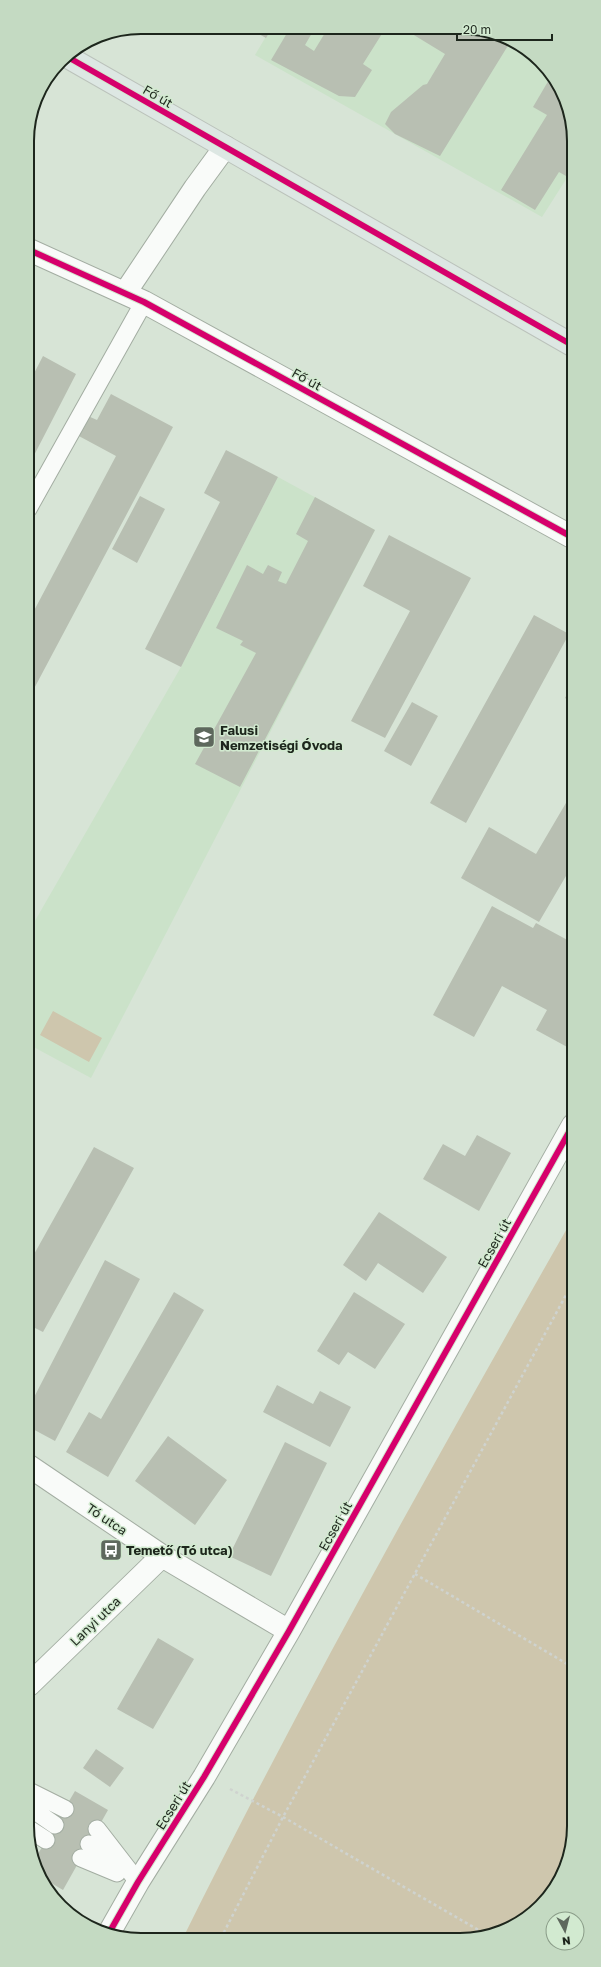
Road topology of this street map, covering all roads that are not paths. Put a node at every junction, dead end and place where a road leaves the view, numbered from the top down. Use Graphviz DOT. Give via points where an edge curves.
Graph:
graph roads {
  1 [pos="71,59"];
  2 [pos="225,147"];
  3 [pos="34,252"];
  4 [pos="134,298"];
  5 [pos="567,342"];
  6 [pos="34,497"];
  7 [pos="567,534"];
  8 [pos="567,1139"];
  9 [pos="34,1469"];
  10 [pos="162,1556"];
  11 [pos="289,1631"];
  12 [pos="34,1680"];
  13 [pos="34,1793"];
  14 [pos="65,1809"];
  15 [pos="34,1810"];
  16 [pos="55,1825"];
  17 [pos="34,1832"];
  18 [pos="46,1840"];
  19 [pos="138,1882"];
  20 [pos="112,1929"];
  1 -- 2 [label="main road, Fő út"];
  2 -- 4 [label="street" via="195,188"];
  2 -- 5 [label="main road, Fő út"];
  3 -- 4 [label="street, Fő út"];
  4 -- 6 [label="lane"];
  4 -- 7 [label="street, Fő út"];
  8 -- 11 [label="street, Ecseri út"];
  9 -- 10 [label="street, Tó utca"];
  10 -- 11 [label="street, Tó utca"];
  10 -- 12 [label="street, Lanyi utca"];
  11 -- 19 [label="street, Ecseri út"];
  13 -- 14 [label="lane"];
  15 -- 16 [label="lane"];
  17 -- 18 [label="lane"];
  19 -- 19 [label="lane" via="89,1844"];
  19 -- 20 [label="street, Ecseri út"];
}
